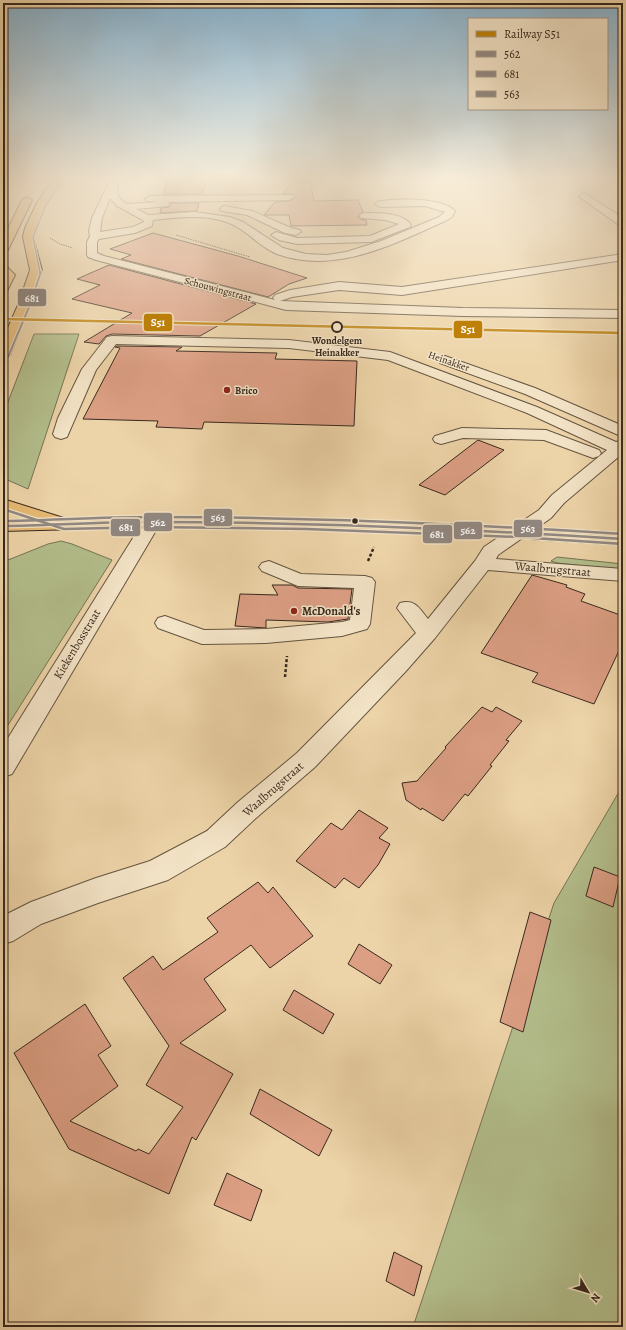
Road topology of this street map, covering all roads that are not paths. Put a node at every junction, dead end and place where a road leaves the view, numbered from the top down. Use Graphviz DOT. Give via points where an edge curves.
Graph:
graph roads {
  1 [pos="29,242"];
  2 [pos="92,242"];
  3 [pos="265,242"];
  4 [pos="388,242"];
  5 [pos="623,257"];
  6 [pos="3,269"];
  7 [pos="3,289"];
  8 [pos="268,302"];
  9 [pos="623,314"];
  10 [pos="3,356"];
  11 [pos="445,360"];
  12 [pos="623,432"];
  13 [pos="61,434"];
  14 [pos="441,439"];
  15 [pos="616,451"];
  16 [pos="3,504"];
  17 [pos="152,522"];
  18 [pos="64,524"];
  19 [pos="3,526"];
  20 [pos="518,532"];
  21 [pos="623,539"];
  22 [pos="483,564"];
  23 [pos="269,568"];
  24 [pos="623,575"];
  25 [pos="407,608"];
  26 [pos="165,623"];
  27 [pos="428,633"];
  28 [pos="3,767"];
  29 [pos="3,931"];
  1 -- 10 [label="main road" via="36,270"];
  2 -- 8 [label="street, Schouwingstraat" via="92,255"];
  3 -- 4 [label="street" via="286,253 313,258 344,257"];
  5 -- 8 [label="street" via="402,291 339,286 290,294"];
  6 -- 7 [label="main road" via="9,275"];
  8 -- 9 [label="street" via="286,306 463,312"];
  11 -- 12 [label="street, Heinakker" via="530,391"];
  13 -- 15 [label="street" via="89,369 112,340 289,344 390,356 532,410"];
  14 -- 15 [label="street" via="462,433 546,435"];
  15 -- 20 [label="street" via="558,499 545,514"];
  16 -- 18 [label="main road"];
  17 -- 18 [label="main road"];
  17 -- 20 [label="main road" via="306,524"];
  17 -- 28 [label="street, Kiekenbosstraat"];
  18 -- 19 [label="main road"];
  20 -- 21 [label="main road"];
  20 -- 22 [label="street, Waalbrugstraat" via="491,551"];
  22 -- 24 [label="street, Waalbrugstraat"];
  22 -- 27 [label="street, Waalbrugstraat"];
  23 -- 26 [label="street" via="298,580 365,582 360,624 342,629 272,635 202,637"];
  25 -- 27 [label="street"];
  27 -- 29 [label="street, Waalbrugstraat" via="306,760 216,839 158,871 31,915"];
}
